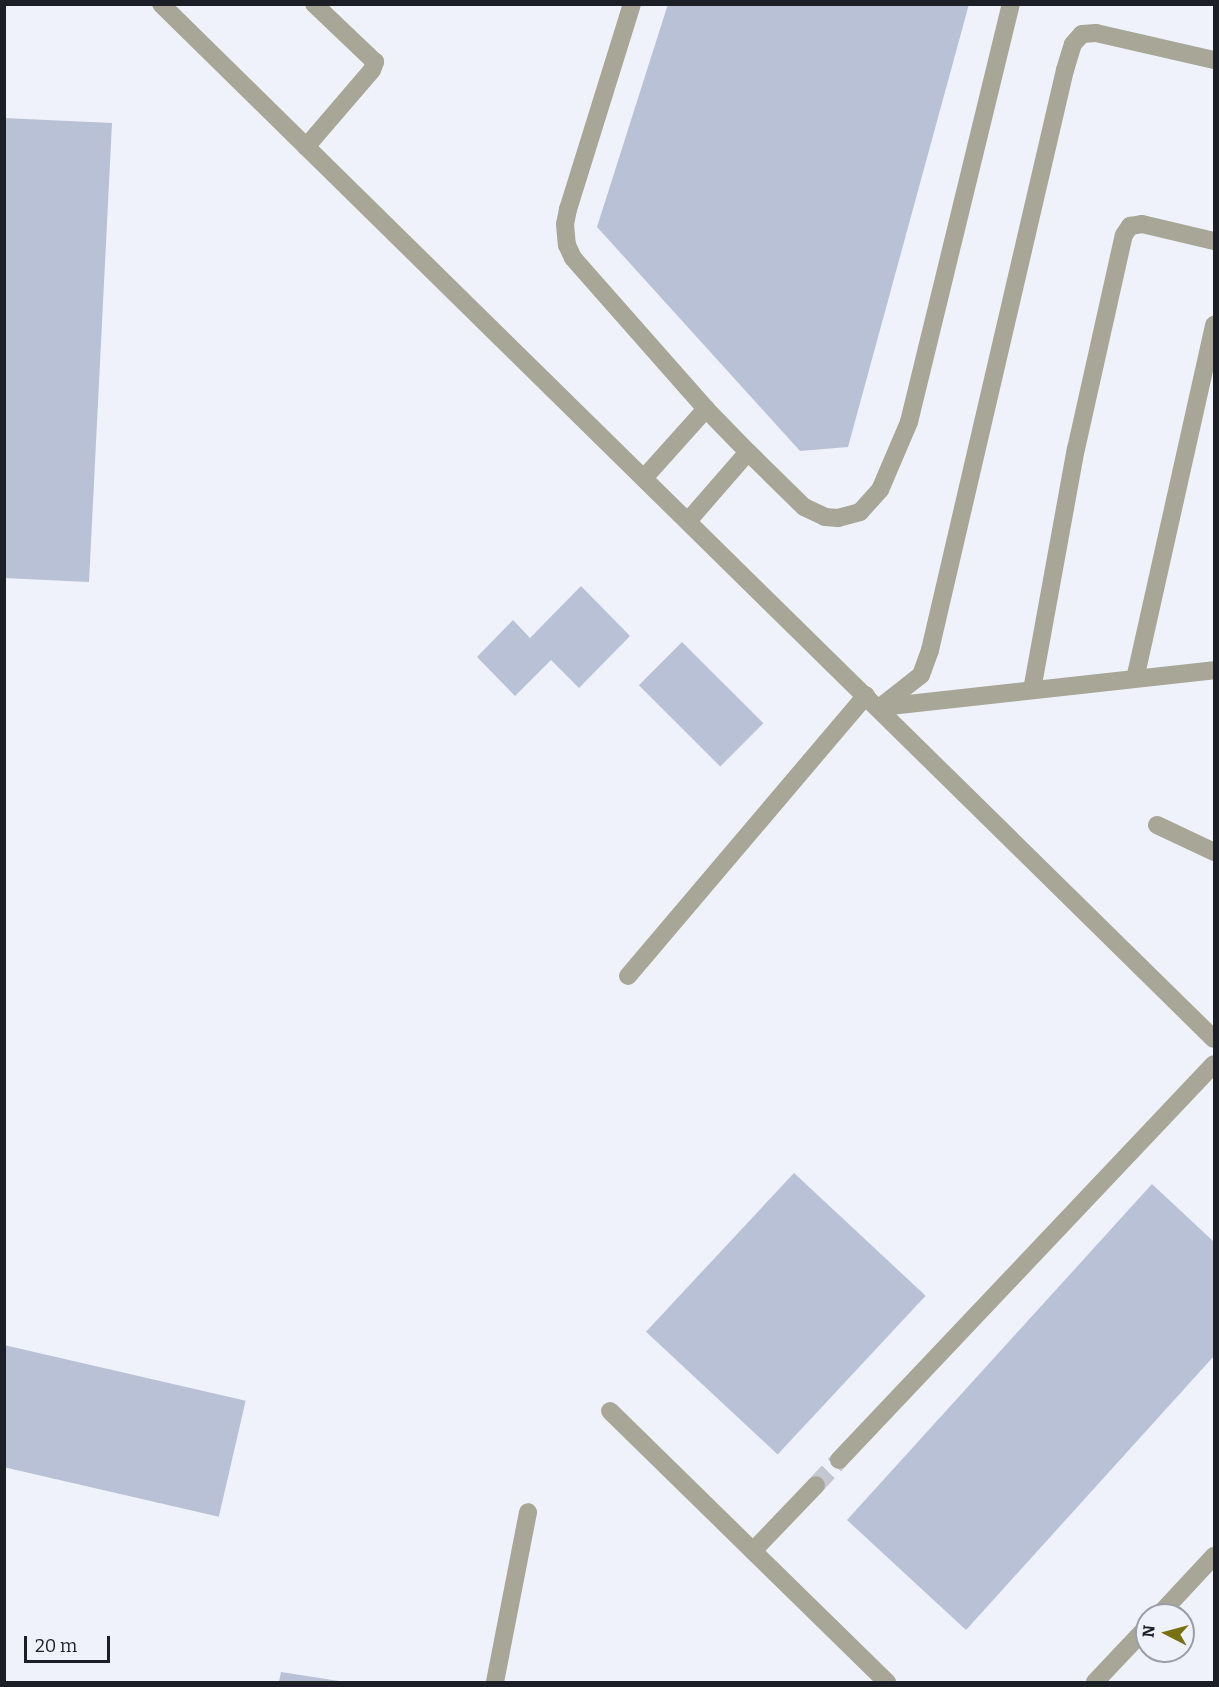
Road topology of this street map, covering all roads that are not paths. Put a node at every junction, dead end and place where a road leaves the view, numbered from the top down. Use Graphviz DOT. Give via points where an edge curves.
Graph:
graph roads {
  1 [pos="161,4"];
  2 [pos="314,4"];
  3 [pos="632,4"];
  4 [pos="1011,4"];
  5 [pos="1215,60"];
  6 [pos="306,147"];
  7 [pos="1215,241"];
  8 [pos="1215,325"];
  9 [pos="706,409"];
  10 [pos="748,452"];
  11 [pos="644,478"];
  12 [pos="688,521"];
  13 [pos="1215,670"];
  14 [pos="1135,679"];
  15 [pos="1032,690"];
  16 [pos="872,701"];
  17 [pos="1157,825"];
  18 [pos="1215,852"];
  19 [pos="628,976"];
  20 [pos="1212,1029"];
  21 [pos="1215,1064"];
  22 [pos="610,1411"];
  23 [pos="839,1460"];
  24 [pos="816,1485"];
  25 [pos="528,1512"];
  26 [pos="753,1551"];
  27 [pos="1215,1556"];
  28 [pos="1170,1603"];
  29 [pos="1135,1640"];
  30 [pos="495,1683"];
  31 [pos="887,1683"];
  32 [pos="1095,1683"];
  1 -- 6 [label="street"];
  2 -- 6 [label="street" via="375,62"];
  3 -- 9 [label="street" via="568,209 567,245 573,258"];
  4 -- 10 [label="street" via="909,422 880,490 860,512 837,518 825,516 804,507"];
  5 -- 16 [label="street" via="1096,33 1082,34 1073,44 930,650 921,675"];
  6 -- 11 [label="street"];
  7 -- 15 [label="street" via="1142,224 1130,226 1124,235 1076,449"];
  8 -- 14 [label="street"];
  9 -- 10 [label="street"];
  9 -- 11 [label="street"];
  10 -- 12 [label="street"];
  11 -- 12 [label="street"];
  12 -- 16 [label="street"];
  13 -- 14 [label="street"];
  14 -- 15 [label="street"];
  15 -- 16 [label="street"];
  16 -- 19 [label="street"];
  16 -- 20 [label="street"];
  17 -- 18 [label="street"];
  21 -- 23 [label="street"];
  22 -- 26 [label="street"];
  24 -- 26 [label="street"];
  25 -- 30 [label="street"];
  26 -- 31 [label="street"];
  27 -- 28 [label="street"];
  29 -- 32 [label="street"];
}
